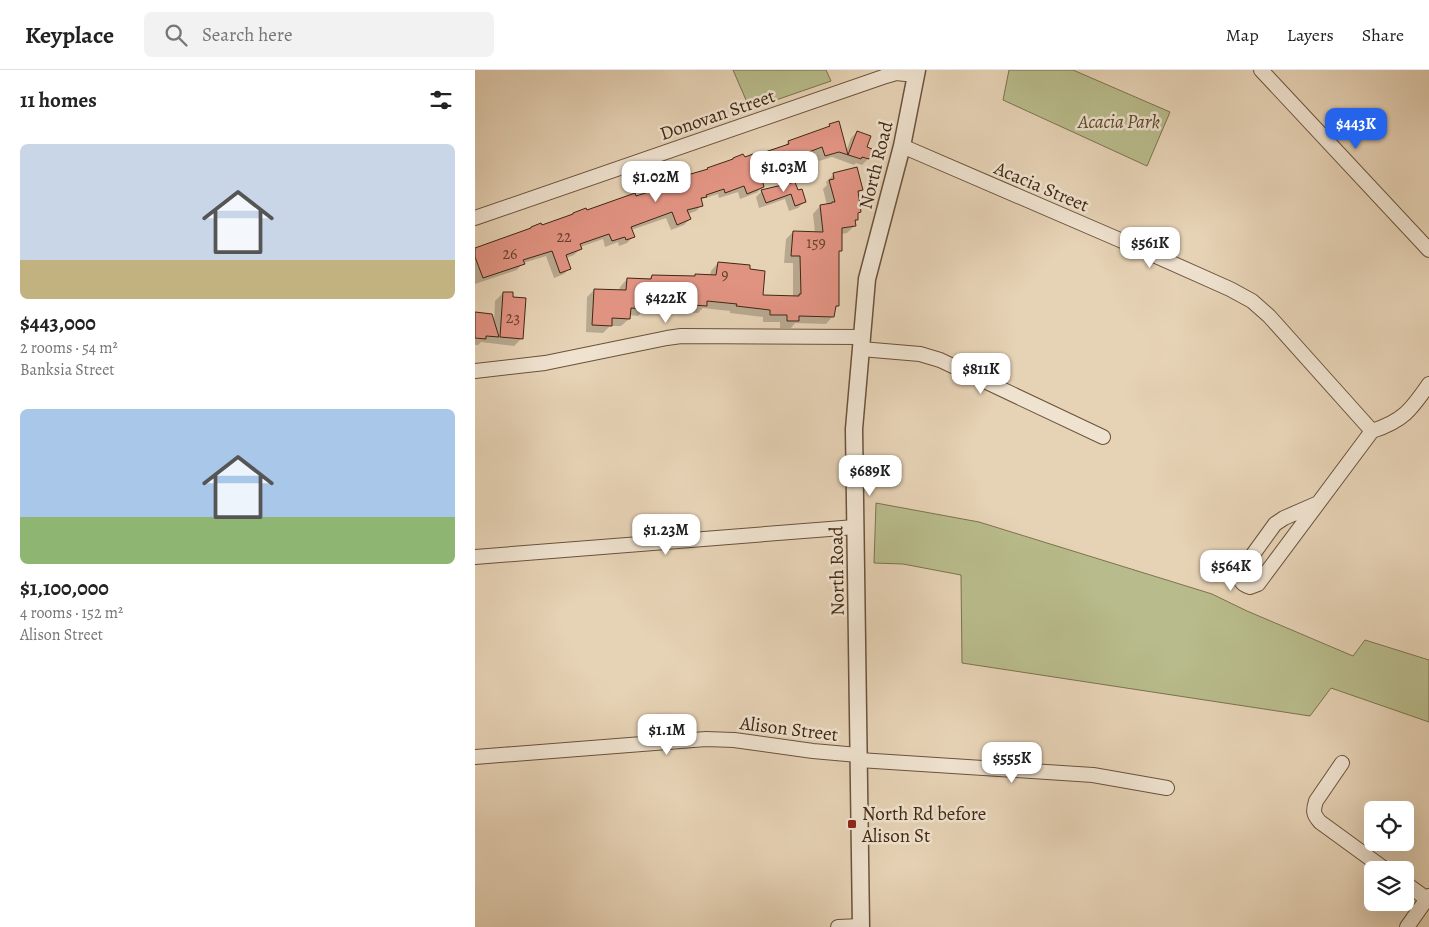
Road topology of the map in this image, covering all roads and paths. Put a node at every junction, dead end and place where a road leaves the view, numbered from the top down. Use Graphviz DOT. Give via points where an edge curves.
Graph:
graph roads {
  1 [pos="1261,70"];
  2 [pos="916,73"];
  3 [pos="902,146"];
  4 [pos="475,218"];
  5 [pos="1429,250"];
  6 [pos="861,343"];
  7 [pos="475,371"];
  8 [pos="1429,384"];
  9 [pos="1372,431"];
  10 [pos="1103,437"];
  11 [pos="1316,504"];
  12 [pos="855,527"];
  13 [pos="475,557"];
  14 [pos="475,756"];
  15 [pos="859,758"];
  16 [pos="1342,763"];
  17 [pos="1167,788"];
  18 [pos="1374,861"];
  19 [pos="1414,889"];
  20 [pos="1428,898"];
  21 [pos="861,926"];
  22 [pos="838,927"];
  23 [pos="1407,927"];
  1 -- 5 [label="street"];
  2 -- 3 [label="street, North Road"];
  2 -- 4 [label="street, Donovan Street" via="886,76"];
  3 -- 6 [label="street, North Road" via="867,279"];
  3 -- 9 [label="street, Acacia Street" via="1252,301"];
  6 -- 7 [label="street" via="681,336 545,363"];
  6 -- 10 [label="street" via="940,360"];
  6 -- 12 [label="street, North Road" via="854,429"];
  8 -- 9 [label="street" via="1399,420"];
  9 -- 11 [label="street"];
  11 -- 11 [label="street" via="1275,524 1241,571 1239,576 1245,585 1257,584"];
  12 -- 13 [label="street"];
  12 -- 15 [label="street, North Road"];
  14 -- 15 [label="street, Alison Street" via="706,739"];
  15 -- 17 [label="street, Alison Street" via="1093,775"];
  15 -- 21 [label="street, North Road"];
  16 -- 18 [label="street" via="1316,801 1314,815"];
  19 -- 20 [label="street"];
  20 -- 23 [label="street"];
  21 -- 22 [label="street"];
}
